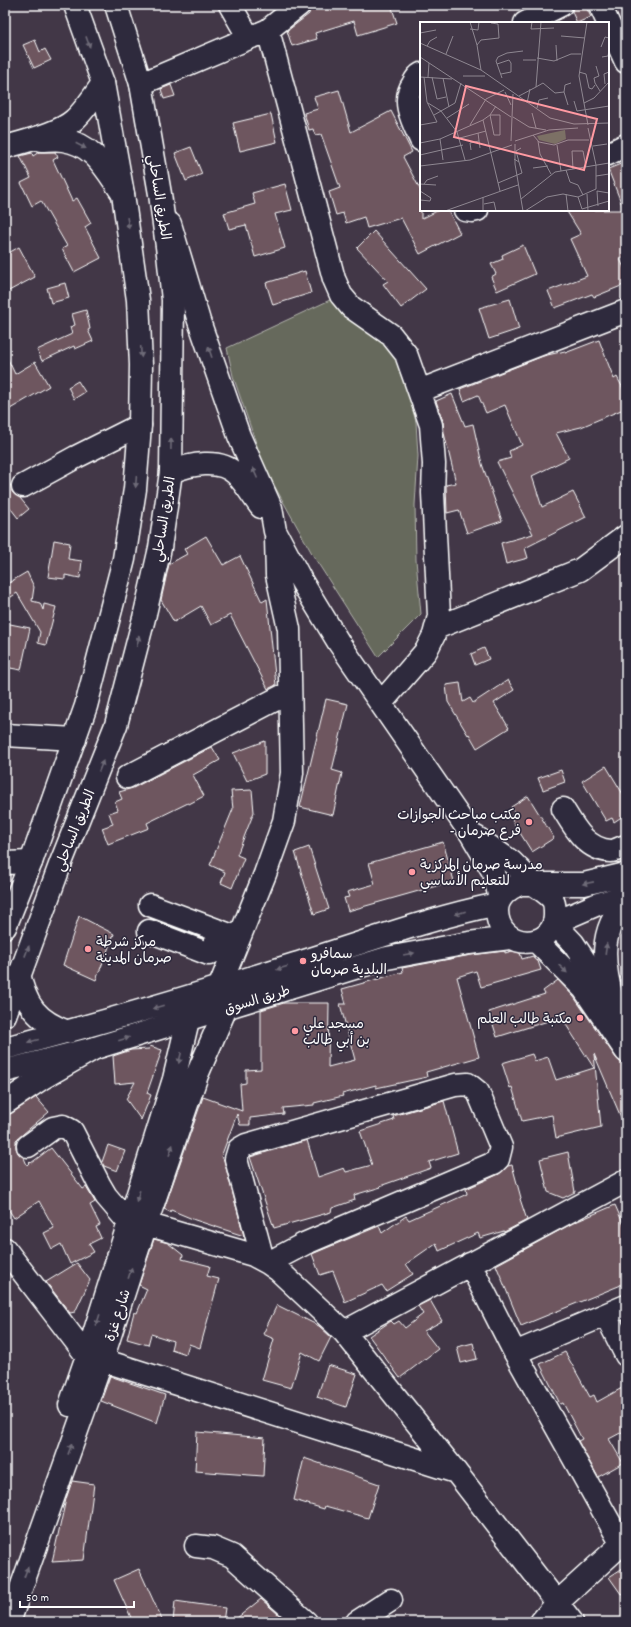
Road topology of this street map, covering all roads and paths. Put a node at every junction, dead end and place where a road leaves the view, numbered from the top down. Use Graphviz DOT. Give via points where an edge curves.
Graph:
graph roads {
  1 [pos="75,5"];
  2 [pos="116,5"];
  3 [pos="230,5"];
  4 [pos="299,5"];
  5 [pos="562,5"];
  6 [pos="600,5"];
  7 [pos="527,22"];
  8 [pos="608,22"];
  9 [pos="609,25"];
  10 [pos="259,34"];
  11 [pos="626,62"];
  12 [pos="420,75"];
  13 [pos="103,83"];
  14 [pos="141,84"];
  15 [pos="420,137"];
  16 [pos="30,141"];
  17 [pos="626,146"];
  18 [pos="5,147"];
  19 [pos="609,154"];
  20 [pos="123,194"];
  21 [pos="160,194"];
  22 [pos="626,311"];
  23 [pos="419,391"];
  24 [pos="140,424"];
  25 [pos="171,472"];
  26 [pos="23,486"];
  27 [pos="274,527"];
  28 [pos="626,536"];
  29 [pos="436,628"];
  30 [pos="290,692"];
  31 [pos="381,703"];
  32 [pos="5,735"];
  33 [pos="75,739"];
  34 [pos="127,777"];
  35 [pos="563,809"];
  36 [pos="471,834"];
  37 [pos="626,846"];
  38 [pos="31,862"];
  39 [pos="5,863"];
  40 [pos="626,874"];
  41 [pos="535,885"];
  42 [pos="626,896"];
  43 [pos="499,902"];
  44 [pos="626,902"];
  45 [pos="150,905"];
  46 [pos="554,923"];
  47 [pos="5,927"];
  48 [pos="149,930"];
  49 [pos="229,935"];
  50 [pos="510,938"];
  51 [pos="536,941"];
  52 [pos="19,973"];
  53 [pos="219,988"];
  54 [pos="187,998"];
  55 [pos="613,1001"];
  56 [pos="226,1008"];
  57 [pos="5,1015"];
  58 [pos="188,1020"];
  59 [pos="626,1023"];
  60 [pos="68,1032"];
  61 [pos="5,1048"];
  62 [pos="95,1048"];
  63 [pos="626,1051"];
  64 [pos="5,1071"];
  65 [pos="5,1103"];
  66 [pos="28,1146"];
  67 [pos="626,1181"];
  68 [pos="137,1223"];
  69 [pos="5,1249"];
  70 [pos="266,1261"];
  71 [pos="470,1264"];
  72 [pos="626,1306"];
  73 [pos="606,1315"];
  74 [pos="344,1332"];
  75 [pos="515,1353"];
  76 [pos="626,1355"];
  77 [pos="94,1358"];
  78 [pos="456,1472"];
  79 [pos="623,1542"];
  80 [pos="196,1546"];
  81 [pos="5,1587"];
  82 [pos="391,1600"];
  83 [pos="558,1602"];
  84 [pos="9,1622"];
  85 [pos="306,1622"];
  86 [pos="357,1622"];
  87 [pos="541,1622"];
  88 [pos="572,1622"];
  1 -- 13 [label="main road, الطريق الساحلي, one-way"];
  2 -- 14 [label="main road, الطريق الساحلي"];
  3 -- 10 [label="main road"];
  4 -- 10 [label="main road"];
  5 -- 7 [label="main road"];
  6 -- 8 [label="main road"];
  9 -- 11 [label="main road"];
  10 -- 14 [label="main road"];
  10 -- 23 [label="main road" via="341,295 351,307 391,335 406,354"];
  12 -- 15 [label="main road" via="409,89 408,104"];
  13 -- 16 [label="main road" via="74,121"];
  13 -- 20 [label="main road, الطريق الساحلي"];
  14 -- 21 [label="main road, الطريق الساحلي"];
  16 -- 18 [label="main road"];
  16 -- 20 [label="main road, one-way" via="62,140 80,144 94,153"];
  17 -- 19 [label="main road"];
  20 -- 24 [label="main road, الطريق الساحلي, one-way" via="138,300"];
  25 -- 21 [label="main road, الطريق الساحلي, one-way" via="173,300"];
  27 -- 21 [label="main road, one-way" via="271,508 239,436 199,321"];
  22 -- 23 [label="main road"];
  23 -- 29 [label="main road" via="431,425 434,464 439,616"];
  24 -- 26 [label="main road"];
  24 -- 33 [label="main road, الطريق الساحلي, one-way" via="135,489 124,559"];
  25 -- 27 [label="main road" via="183,466 219,464 229,469"];
  52 -- 25 [label="main road, الطريق الساحلي, one-way" via="116,725 160,548"];
  27 -- 30 [label="main road" via="277,576 289,629"];
  27 -- 31 [label="main road" via="302,582 339,643"];
  28 -- 29 [label="main road" via="580,570"];
  29 -- 31 [label="main road" via="426,651"];
  30 -- 34 [label="main road"];
  30 -- 49 [label="main road" via="292,773 284,821 265,874"];
  31 -- 36 [label="main road"];
  32 -- 33 [label="main road"];
  33 -- 38 [label="main road, الطريق الساحلي"];
  35 -- 37 [label="main road" via="584,840 593,846 611,851"];
  36 -- 41 [label="main road" via="512,862"];
  36 -- 43 [label="main road" via="494,873"];
  38 -- 39 [label="main road"];
  38 -- 47 [label="main road, الطريق الساحلي"];
  40 -- 41 [label="main road, one-way" via="584,884"];
  41 -- 43 [label="main road" via="520,884 512,888"];
  41 -- 46 [label="main road" via="552,899 555,907"];
  42 -- 46 [label="main road" via="598,904"];
  43 -- 50 [label="main road" via="499,923"];
  43 -- 53 [label="main road, طريق السوق, one-way"];
  55 -- 44 [label="main road, one-way" via="604,959 611,922"];
  45 -- 49 [label="main road"];
  46 -- 51 [label="main road" via="545,935"];
  46 -- 55 [label="main road" via="573,943"];
  48 -- 49 [label="main road" via="209,954"];
  49 -- 53 [label="main road"];
  50 -- 51 [label="main road" via="523,942"];
  56 -- 50 [label="main road, طريق السوق, one-way" via="387,958"];
  51 -- 63 [label="main road, one-way" via="584,989"];
  52 -- 57 [label="main road, الطريق الساحلي"];
  52 -- 60 [label="main road" via="22,989 39,1017"];
  53 -- 54 [label="main road, طريق السوق"];
  54 -- 58 [label="main road, شارع غزة"];
  54 -- 60 [label="main road, طريق السوق, one-way"];
  55 -- 59 [label="main road"];
  56 -- 58 [label="main road, طريق السوق"];
  68 -- 56 [label="main road, شارع غزة, one-way"];
  62 -- 58 [label="main road, طريق السوق, one-way"];
  58 -- 68 [label="main road, شارع غزة, one-way"];
  60 -- 61 [label="main road, طريق السوق, one-way"];
  62 -- 64 [label="main road, طريق السوق"];
  62 -- 65 [label="main road"];
  66 -- 68 [label="main road" via="53,1128 63,1126 72,1131 106,1196"];
  67 -- 71 [label="main road"];
  68 -- 70 [label="main road" via="253,1255"];
  68 -- 77 [label="main road, شارع غزة"];
  69 -- 77 [label="main road"];
  70 -- 70 [label="main road" via="494,1163 501,1148 478,1092 468,1084 455,1085 239,1149 236,1159"];
  70 -- 74 [label="main road"];
  71 -- 74 [label="main road"];
  71 -- 75 [label="main road"];
  72 -- 73 [label="main road"];
  73 -- 75 [label="main road"];
  73 -- 76 [label="main road"];
  74 -- 78 [label="main road"];
  75 -- 79 [label="main road"];
  77 -- 78 [label="main road"];
  77 -- 81 [label="main road, شارع غزة"];
  84 -- 77 [label="main road, شارع غزة, one-way"];
  78 -- 83 [label="main road"];
  79 -- 83 [label="main road"];
  80 -- 85 [label="main road" via="213,1548 232,1556"];
  82 -- 86 [label="main road"];
  83 -- 87 [label="main road"];
  83 -- 88 [label="main road"];
}
